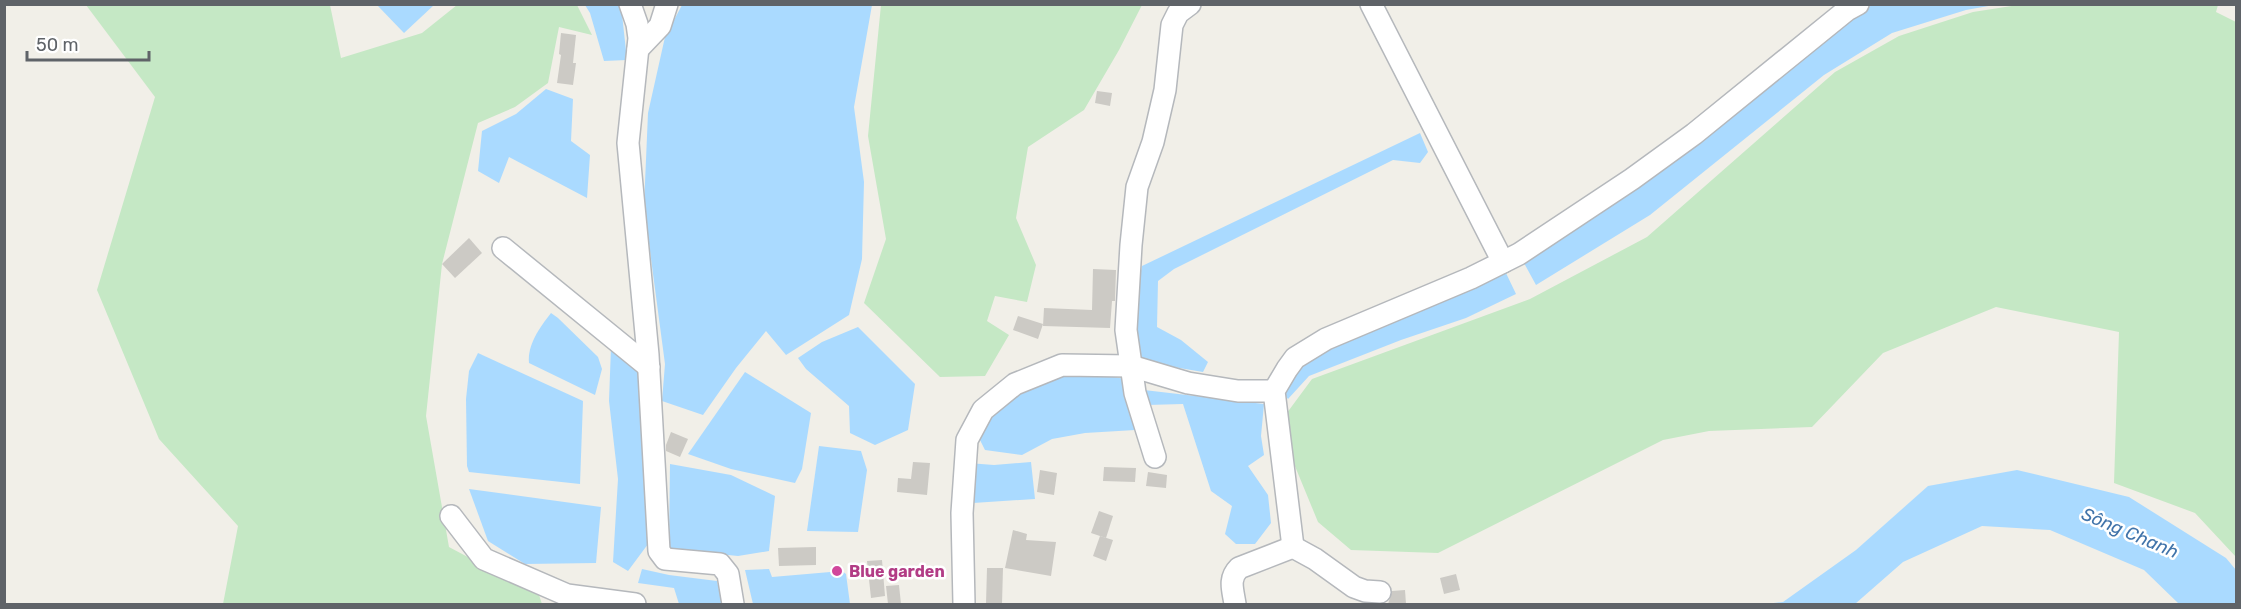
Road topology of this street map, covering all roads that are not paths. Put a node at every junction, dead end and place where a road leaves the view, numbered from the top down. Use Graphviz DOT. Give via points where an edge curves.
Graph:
graph roads {
  1 [pos="630,4"];
  2 [pos="667,4"];
  3 [pos="1190,4"];
  4 [pos="1371,4"];
  5 [pos="1858,4"];
  6 [pos="638,49"];
  7 [pos="502,248"];
  8 [pos="1503,262"];
  9 [pos="1131,366"];
  10 [pos="649,367"];
  11 [pos="1274,391"];
  12 [pos="1155,457"];
  13 [pos="452,516"];
  14 [pos="1293,547"];
  15 [pos="1380,592"];
  16 [pos="635,604"];
  17 [pos="733,604"];
  18 [pos="964,604"];
  19 [pos="1235,604"];
  1 -- 6 [label="street" via="637,24"];
  2 -- 6 [label="street" via="660,26"];
  3 -- 9 [label="street" via="1178,13 1172,25 1166,90 1137,187 1126,330"];
  4 -- 8 [label="street"];
  5 -- 8 [label="street" via="1694,134"];
  6 -- 10 [label="street" via="628,143"];
  7 -- 10 [label="street"];
  8 -- 11 [label="street" via="1326,339 1295,358"];
  9 -- 11 [label="street" via="1188,383 1238,391"];
  9 -- 12 [label="street" via="1135,393"];
  9 -- 18 [label="street" via="1062,365 1015,384 983,410 967,440 962,513"];
  10 -- 17 [label="street" via="659,551 665,559 720,564 729,574"];
  11 -- 14 [label="street"];
  13 -- 16 [label="street" via="484,559 567,595"];
  14 -- 15 [label="street" via="1354,587"];
  14 -- 19 [label="street" via="1239,568 1232,583"];
}
